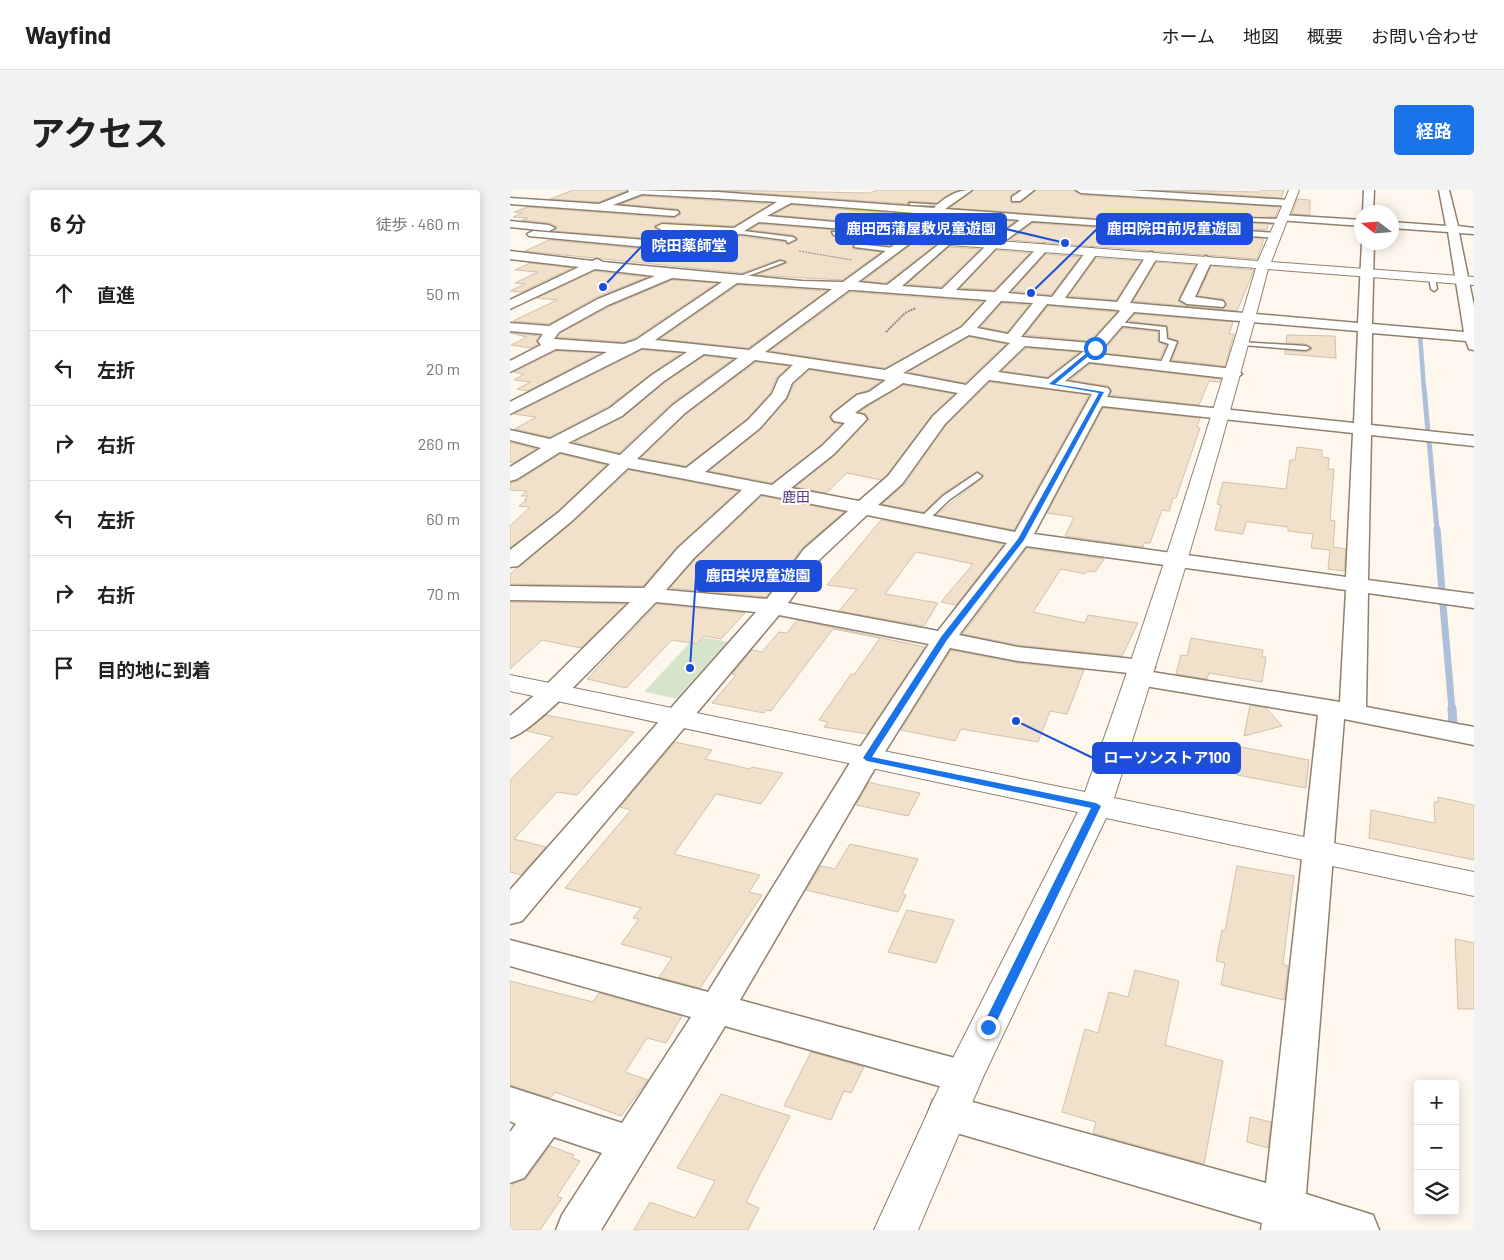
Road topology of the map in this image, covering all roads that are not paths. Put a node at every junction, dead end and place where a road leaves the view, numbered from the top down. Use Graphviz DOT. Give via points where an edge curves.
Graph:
graph roads {
  1 [pos="633,190"];
  2 [pos="641,190"];
  3 [pos="732,190"];
  4 [pos="812,190"];
  5 [pos="1081,190"];
  6 [pos="1294,190"];
  7 [pos="1370,190"];
  8 [pos="1444,190"];
  9 [pos="962,193"];
  10 [pos="1140,193"];
  11 [pos="940,194"];
  12 [pos="1229,195"];
  13 [pos="716,196"];
  14 [pos="979,196"];
  15 [pos="1030,197"];
  16 [pos="1011,199"];
  17 [pos="510,201"];
  18 [pos="792,202"];
  19 [pos="1288,203"];
  20 [pos="911,204"];
  21 [pos="1369,205"];
  22 [pos="598,208"];
  23 [pos="886,209"];
  24 [pos="940,209"];
  25 [pos="681,210"];
  26 [pos="1007,216"];
  27 [pos="573,218"];
  28 [pos="759,218"];
  29 [pos="1030,218"];
  30 [pos="1245,219"];
  31 [pos="1281,219"];
  32 [pos="1354,223"];
  33 [pos="510,224"];
  34 [pos="1099,224"];
  35 [pos="1118,225"];
  36 [pos="1399,225"];
  37 [pos="553,226"];
  38 [pos="647,226"];
  39 [pos="664,227"];
  40 [pos="1453,229"];
  41 [pos="1474,231"];
  42 [pos="736,232"];
  43 [pos="834,232"];
  44 [pos="529,236"];
  45 [pos="861,236"];
  46 [pos="1275,236"];
  47 [pos="909,239"];
  48 [pos="788,241"];
  49 [pos="947,241"];
  50 [pos="640,243"];
  51 [pos="1175,243"];
  52 [pos="994,244"];
  53 [pos="1043,248"];
  54 [pos="708,249"];
  55 [pos="894,250"];
  56 [pos="1368,250"];
  57 [pos="1078,251"];
  58 [pos="1092,252"];
  59 [pos="510,255"];
  60 [pos="1152,256"];
  61 [pos="1206,260"];
  62 [pos="782,262"];
  63 [pos="596,264"];
  64 [pos="1264,265"];
  65 [pos="667,273"];
  66 [pos="1368,273"];
  67 [pos="735,280"];
  68 [pos="1468,281"];
  69 [pos="519,285"];
  70 [pos="845,286"];
  71 [pos="545,288"];
  72 [pos="890,289"];
  73 [pos="939,293"];
  74 [pos="998,298"];
  75 [pos="1050,301"];
  76 [pos="510,305"];
  77 [pos="1125,308"];
  78 [pos="1250,312"];
  79 [pos="1117,324"];
  80 [pos="513,328"];
  81 [pos="1366,328"];
  82 [pos="967,330"];
  83 [pos="552,337"];
  84 [pos="1016,340"];
  85 [pos="1473,340"];
  86 [pos="640,343"];
  87 [pos="1242,343"];
  88 [pos="703,348"];
  89 [pos="1306,348"];
  90 [pos="625,349"];
  91 [pos="1090,352"];
  92 [pos="751,355"];
  93 [pos="806,362"];
  94 [pos="1162,367"];
  95 [pos="510,368"];
  96 [pos="1234,374"];
  97 [pos="984,375"];
  98 [pos="895,376"];
  99 [pos="1051,384"];
  100 [pos="969,390"];
  101 [pos="1097,401"];
  102 [pos="510,409"];
  103 [pos="1222,414"];
  104 [pos="1363,429"];
  105 [pos="510,434"];
  106 [pos="1474,441"];
  107 [pos="555,444"];
  108 [pos="624,461"];
  109 [pos="510,475"];
  110 [pos="689,475"];
  111 [pos="978,476"];
  112 [pos="765,490"];
  113 [pos="861,510"];
  114 [pos="922,521"];
  115 [pos="1021,540"];
  116 [pos="1176,560"];
  117 [pos="510,561"];
  118 [pos="1357,585"];
  119 [pos="510,592"];
  120 [pos="650,595"];
  121 [pos="1474,601"];
  122 [pos="773,607"];
  123 [pos="944,639"];
  124 [pos="1141,672"];
  125 [pos="510,683"];
  126 [pos="553,692"];
  127 [pos="1343,711"];
  128 [pos="678,719"];
  129 [pos="510,730"];
  130 [pos="1474,736"];
  131 [pos="867,758"];
  132 [pos="1096,806"];
  133 [pos="1319,852"];
  134 [pos="1474,884"];
  135 [pos="510,912"];
  136 [pos="510,953"];
  137 [pos="716,1009"];
  138 [pos="964,1076"];
  139 [pos="510,1104"];
  140 [pos="947,1113"];
  141 [pos="546,1116"];
  142 [pos="632,1145"];
  143 [pos="510,1164"];
  144 [pos="1283,1219"];
  145 [pos="577,1230"];
  146 [pos="896,1230"];
  147 [pos="1358,1230"];
  1 -- 2 [label="street"];
  2 -- 13 [label="street"];
  2 -- 22 [label="street"];
  3 -- 13 [label="street"];
  4 -- 18 [label="street"];
  5 -- 10 [label="street"];
  6 -- 19 [label="street"];
  7 -- 21 [label="street"];
  8 -- 40 [label="street"];
  9 -- 11 [label="street"];
  9 -- 14 [label="street"];
  9 -- 24 [label="street"];
  10 -- 12 [label="street" via="1185,201"];
  10 -- 35 [label="street" via="1125,200 1127,210"];
  12 -- 19 [label="street"];
  13 -- 18 [label="street"];
  13 -- 25 [label="street"];
  15 -- 16 [label="street"];
  15 -- 26 [label="street"];
  17 -- 22 [label="street"];
  18 -- 23 [label="street"];
  18 -- 28 [label="street"];
  19 -- 31 [label="street"];
  20 -- 24 [label="lane"];
  22 -- 25 [label="street"];
  22 -- 27 [label="street"];
  23 -- 24 [label="street"];
  23 -- 45 [label="street" via="868,220 878,221"];
  24 -- 26 [label="street"];
  24 -- 47 [label="street"];
  25 -- 39 [label="street"];
  26 -- 29 [label="street"];
  28 -- 42 [label="street"];
  28 -- 45 [label="street"];
  29 -- 34 [label="street"];
  29 -- 52 [label="street"];
  30 -- 31 [label="lane"];
  31 -- 32 [label="street"];
  31 -- 46 [label="street"];
  33 -- 37 [label="street"];
  34 -- 35 [label="street"];
  34 -- 57 [label="street"];
  35 -- 51 [label="street" via="1171,225"];
  36 -- 40 [label="street"];
  37 -- 44 [label="street"];
  38 -- 39 [label="street"];
  39 -- 42 [label="street"];
  39 -- 50 [label="street" via="665,231"];
  40 -- 41 [label="street"];
  40 -- 68 [label="street"];
  42 -- 48 [label="lane" via="793,239"];
  42 -- 54 [label="street" via="735,236"];
  43 -- 45 [label="lane"];
  44 -- 50 [label="street"];
  45 -- 47 [label="street"];
  45 -- 55 [label="lane"];
  46 -- 51 [label="street"];
  46 -- 64 [label="street"];
  47 -- 49 [label="street"];
  47 -- 55 [label="street"];
  49 -- 52 [label="street"];
  49 -- 72 [label="street"];
  50 -- 54 [label="street"];
  50 -- 63 [label="street"];
  51 -- 60 [label="street"];
  51 -- 61 [label="street"];
  52 -- 53 [label="street"];
  52 -- 73 [label="street"];
  53 -- 57 [label="street"];
  53 -- 74 [label="street"];
  54 -- 65 [label="street"];
  55 -- 70 [label="street"];
  56 -- 66 [label="street"];
  57 -- 58 [label="street"];
  58 -- 60 [label="street"];
  58 -- 75 [label="street"];
  59 -- 63 [label="street"];
  60 -- 77 [label="street"];
  61 -- 64 [label="street"];
  61 -- 78 [label="street" via="1187,300"];
  62 -- 67 [label="lane"];
  63 -- 65 [label="street"];
  63 -- 71 [label="street"];
  64 -- 66 [label="street"];
  64 -- 78 [label="street"];
  65 -- 67 [label="street"];
  65 -- 83 [label="street" via="603,302"];
  66 -- 68 [label="street" via="1433,284"];
  66 -- 81 [label="street"];
  67 -- 70 [label="street"];
  67 -- 86 [label="street"];
  68 -- 85 [label="street"];
  69 -- 71 [label="street"];
  70 -- 72 [label="street"];
  70 -- 92 [label="street"];
  71 -- 76 [label="street"];
  72 -- 73 [label="street"];
  73 -- 74 [label="street"];
  74 -- 75 [label="street"];
  74 -- 82 [label="street"];
  75 -- 77 [label="street"];
  75 -- 84 [label="street"];
  77 -- 78 [label="street"];
  77 -- 79 [label="street"];
  78 -- 81 [label="street"];
  78 -- 87 [label="street"];
  79 -- 91 [label="street"];
  79 -- 94 [label="lane" via="1164,328 1163,341 1174,342"];
  80 -- 83 [label="street"];
  81 -- 85 [label="street"];
  81 -- 104 [label="street"];
  82 -- 84 [label="street"];
  82 -- 98 [label="street"];
  83 -- 90 [label="street"];
  83 -- 95 [label="street"];
  84 -- 91 [label="street"];
  84 -- 97 [label="street"];
  86 -- 88 [label="street"];
  86 -- 90 [label="street"];
  87 -- 89 [label="lane"];
  87 -- 96 [label="street"];
  88 -- 92 [label="street"];
  88 -- 107 [label="street" via="616,412"];
  90 -- 102 [label="street"];
  91 -- 94 [label="street"];
  91 -- 99 [label="street"];
  92 -- 93 [label="street"];
  92 -- 108 [label="street" via="680,409"];
  93 -- 98 [label="street"];
  93 -- 110 [label="street" via="785,381 780,395 754,424"];
  94 -- 96 [label="street"];
  96 -- 103 [label="street"];
  97 -- 99 [label="street"];
  97 -- 100 [label="street"];
  98 -- 100 [label="street"];
  98 -- 112 [label="street" via="875,395 863,398 840,417 858,419 828,450"];
  99 -- 101 [label="street" via="1102,392"];
  100 -- 113 [label="street" via="939,420 895,480"];
  101 -- 103 [label="street"];
  101 -- 115 [label="street"];
  103 -- 104 [label="street"];
  103 -- 116 [label="street"];
  104 -- 106 [label="street"];
  104 -- 118 [label="street"];
  105 -- 107 [label="street"];
  107 -- 108 [label="street"];
  107 -- 109 [label="street"];
  108 -- 110 [label="street"];
  108 -- 117 [label="street" via="566,516"];
  110 -- 112 [label="street"];
  111 -- 114 [label="lane" via="946,498"];
  112 -- 113 [label="street"];
  112 -- 120 [label="street" via="686,554"];
  113 -- 114 [label="street"];
  113 -- 122 [label="street" via="812,554"];
  114 -- 115 [label="street"];
  115 -- 116 [label="street"];
  115 -- 123 [label="street"];
  116 -- 118 [label="street"];
  116 -- 124 [label="street"];
  118 -- 121 [label="street"];
  118 -- 127 [label="street"];
  119 -- 120 [label="street"];
  120 -- 122 [label="street"];
  120 -- 126 [label="street"];
  122 -- 123 [label="street"];
  122 -- 128 [label="street"];
  123 -- 124 [label="street" via="1018,654"];
  123 -- 131 [label="street"];
  124 -- 127 [label="street"];
  124 -- 132 [label="street"];
  125 -- 126 [label="street"];
  126 -- 128 [label="street"];
  126 -- 129 [label="street"];
  127 -- 130 [label="street"];
  127 -- 133 [label="street"];
  128 -- 131 [label="street"];
  128 -- 135 [label="street"];
  131 -- 132 [label="street"];
  131 -- 137 [label="street"];
  132 -- 133 [label="street"];
  132 -- 138 [label="street"];
  133 -- 134 [label="street"];
  133 -- 144 [label="street"];
  136 -- 137 [label="street"];
  137 -- 138 [label="street"];
  137 -- 142 [label="street"];
  138 -- 140 [label="street"];
  139 -- 141 [label="street"];
  140 -- 144 [label="street"];
  140 -- 146 [label="street"];
  141 -- 142 [label="street"];
  141 -- 143 [label="street"];
  142 -- 145 [label="street"];
  144 -- 147 [label="street"];
}
